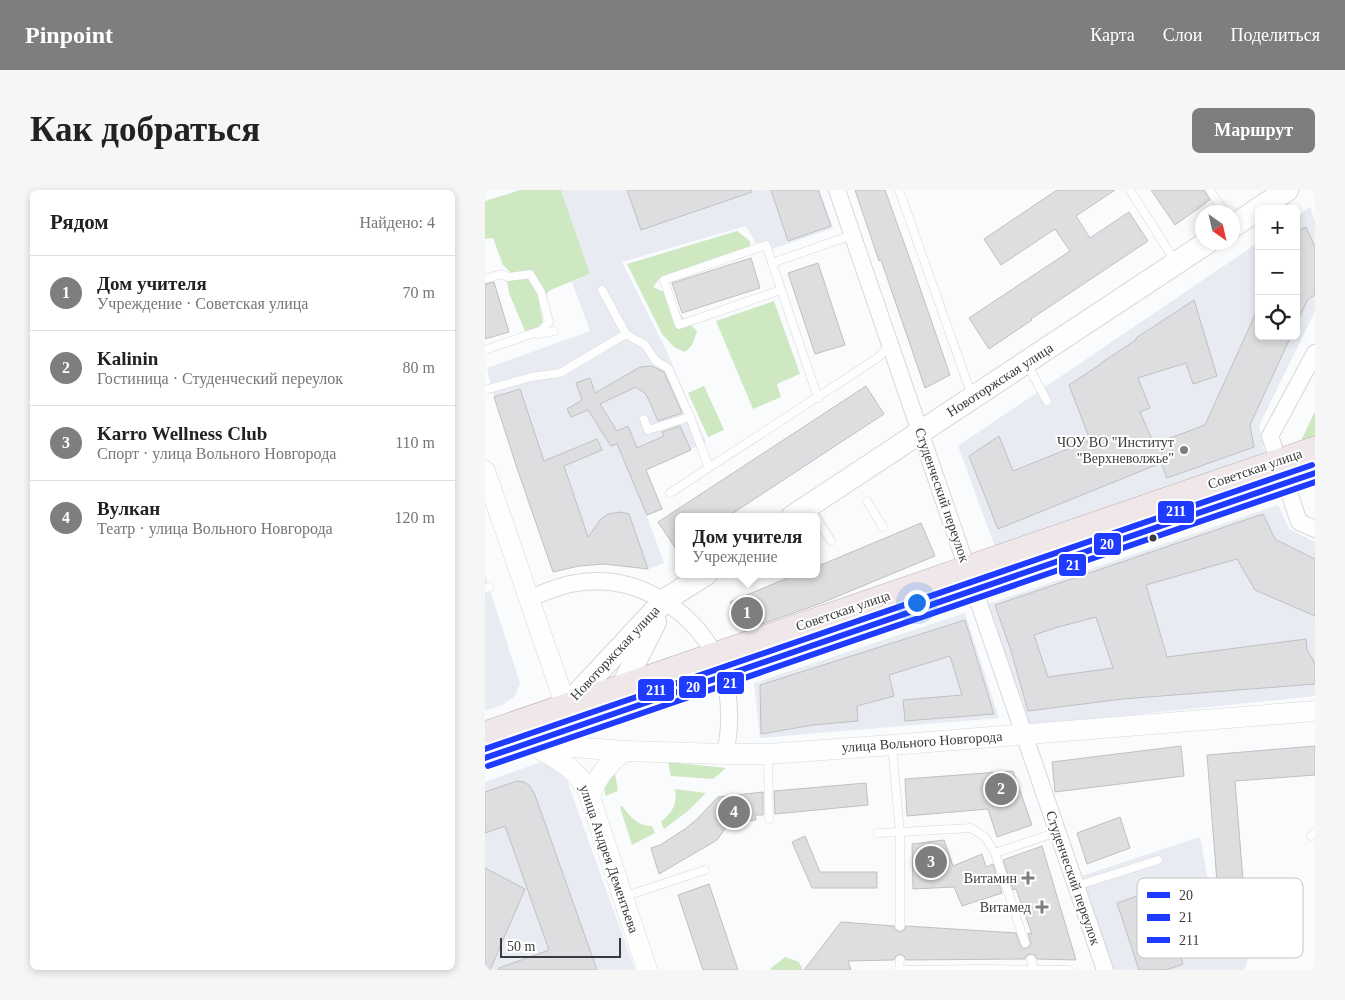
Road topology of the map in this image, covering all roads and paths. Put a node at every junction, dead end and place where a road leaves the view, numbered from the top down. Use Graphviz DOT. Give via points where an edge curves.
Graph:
graph roads {
  1 [pos="837,190"];
  2 [pos="899,190"];
  3 [pos="1131,190"];
  4 [pos="1210,190"];
  5 [pos="1287,190"];
  6 [pos="1220,205"];
  7 [pos="1240,220"];
  8 [pos="853,235"];
  9 [pos="1196,250"];
  10 [pos="772,263"];
  11 [pos="1177,263"];
  12 [pos="485,279"];
  13 [pos="602,290"];
  14 [pos="781,290"];
  15 [pos="554,331"];
  16 [pos="626,334"];
  17 [pos="524,336"];
  18 [pos="890,345"];
  19 [pos="485,350"];
  20 [pos="1315,353"];
  21 [pos="1025,363"];
  22 [pos="485,390"];
  23 [pos="818,398"];
  24 [pos="973,398"];
  25 [pos="1047,400"];
  26 [pos="690,417"];
  27 [pos="644,419"];
  28 [pos="920,432"];
  29 [pos="1315,449"];
  30 [pos="709,468"];
  31 [pos="485,471"];
  32 [pos="1282,472"];
  33 [pos="1315,473"];
  34 [pos="670,493"];
  35 [pos="867,501"];
  36 [pos="809,513"];
  37 [pos="820,528"];
  38 [pos="883,528"];
  39 [pos="1315,529"];
  40 [pos="831,541"];
  41 [pos="700,578"];
  42 [pos="970,579"];
  43 [pos="529,598"];
  44 [pos="665,600"];
  45 [pos="720,666"];
  46 [pos="623,687"];
  47 [pos="565,706"];
  48 [pos="1315,711"];
  49 [pos="594,721"];
  50 [pos="485,734"];
  51 [pos="1024,734"];
  52 [pos="529,743"];
  53 [pos="892,745"];
  54 [pos="625,751"];
  55 [pos="725,754"];
  56 [pos="768,754"];
  57 [pos="485,758"];
  58 [pos="590,796"];
  59 [pos="769,819"];
  60 [pos="900,832"];
  61 [pos="1057,832"];
  62 [pos="878,833"];
  63 [pos="995,853"];
  64 [pos="1158,860"];
  65 [pos="705,870"];
  66 [pos="1076,886"];
  67 [pos="623,897"];
  68 [pos="899,926"];
  69 [pos="1025,943"];
  70 [pos="1031,959"];
  71 [pos="900,960"];
  72 [pos="647,970"];
  73 [pos="899,970"];
  74 [pos="905,970"];
  75 [pos="983,970"];
  76 [pos="1034,970"];
  77 [pos="1069,970"];
  78 [pos="1105,970"];
  1 -- 8 [label="street, Студенческий переулок"];
  2 -- 24 [label="lane"];
  3 -- 11 [label="lane"];
  4 -- 6 [label="lane"];
  5 -- 7 [label="main road"];
  8 -- 10 [label="lane"];
  8 -- 18 [label="street, Студенческий переулок"];
  9 -- 11 [label="main road, Новоторжская улица"];
  10 -- 14 [label="lane"];
  10 -- 14 [label="lane" via="766,245 664,280 679,325"];
  11 -- 21 [label="main road, Новоторжская улица"];
  12 -- 17 [label="lane" via="501,274 508,277 531,274 541,292 549,322 542,330"];
  13 -- 16 [label="lane"];
  14 -- 23 [label="lane"];
  15 -- 17 [label="lane"];
  16 -- 22 [label="lane" via="560,373 531,377"];
  16 -- 26 [label="lane" via="645,344 656,361 668,368"];
  17 -- 19 [label="lane"];
  18 -- 23 [label="lane" via="879,357"];
  18 -- 28 [label="street, Студенческий переулок"];
  20 -- 32 [label="street" via="1270,436"];
  21 -- 24 [label="main road, Новоторжская улица"];
  21 -- 25 [label="lane"];
  23 -- 30 [label="lane"];
  24 -- 28 [label="main road, Новоторжская улица"];
  26 -- 27 [label="lane" via="648,430"];
  26 -- 30 [label="lane"];
  28 -- 36 [label="main road, Новоторжская улица"];
  28 -- 42 [label="street, Студенческий переулок"];
  29 -- 32 [label="main road, Советская улица"];
  30 -- 34 [label="lane"];
  31 -- 43 [label="street"];
  32 -- 33 [label="main road, Советская улица"];
  32 -- 39 [label="street" via="1299,522"];
  32 -- 42 [label="main road, Советская улица"];
  35 -- 38 [label="lane"];
  37 -- 40 [label="lane"];
  41 -- 44 [label="main road, Новоторжская улица"];
  42 -- 45 [label="main road, Советская улица"];
  42 -- 51 [label="street, Студенческий переулок"];
  43 -- 44 [label="street" via="575,583 594,581 633,587"];
  43 -- 47 [label="street"];
  44 -- 45 [label="street" via="696,626"];
  44 -- 46 [label="main road, Новоторжская улица"];
  44 -- 47 [label="main road, Новоторжская улица"];
  45 -- 46 [label="main road, Советская улица"];
  45 -- 49 [label="main road, Советская улица"];
  45 -- 55 [label="street" via="729,699 729,735"];
  46 -- 47 [label="main road, Советская улица"];
  46 -- 49 [label="main road, Новоторжская улица"];
  47 -- 50 [label="main road, Советская улица"];
  48 -- 51 [label="street, улица Вольного Новгорода"];
  49 -- 52 [label="main road, Советская улица"];
  51 -- 53 [label="street, улица Вольного Новгорода"];
  51 -- 61 [label="street, Студенческий переулок"];
  52 -- 54 [label="street, улица Вольного Новгорода"];
  52 -- 57 [label="main road, Советская улица"];
  52 -- 58 [label="street, улица Андрея Дементьева" via="574,771"];
  53 -- 56 [label="street, улица Вольного Новгорода"];
  53 -- 60 [label="lane"];
  54 -- 55 [label="street, улица Вольного Новгорода"];
  54 -- 58 [label="street" via="603,770"];
  55 -- 56 [label="street, улица Вольного Новгорода"];
  56 -- 59 [label="lane"];
  58 -- 67 [label="street, улица Андрея Дементьева"];
  60 -- 62 [label="lane"];
  60 -- 63 [label="lane" via="971,828 985,837"];
  60 -- 68 [label="lane"];
  61 -- 63 [label="lane"];
  61 -- 66 [label="street, Студенческий переулок"];
  63 -- 69 [label="lane"];
  64 -- 66 [label="lane"];
  65 -- 67 [label="lane"];
  66 -- 78 [label="street, Студенческий переулок"];
  67 -- 72 [label="street, улица Андрея Дементьева"];
  70 -- 76 [label="lane"];
  71 -- 73 [label="lane"];
  74 -- 75 [label="lane"];
  75 -- 76 [label="lane"];
  76 -- 77 [label="lane"];
}
